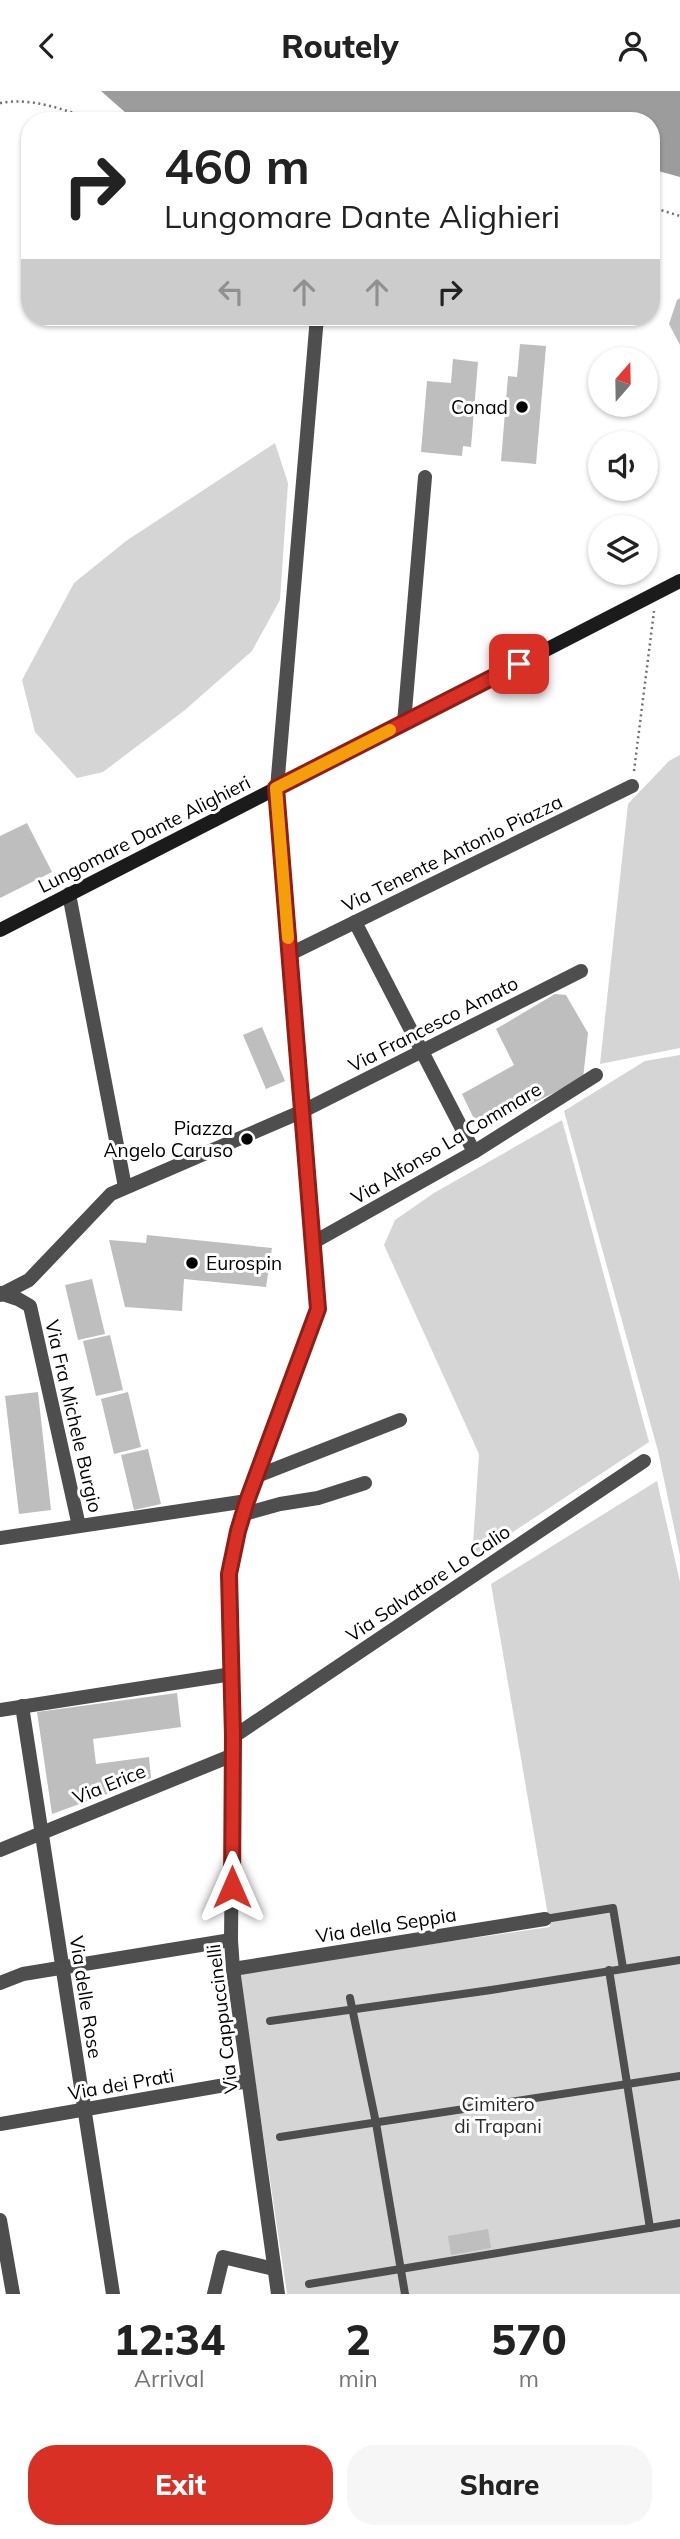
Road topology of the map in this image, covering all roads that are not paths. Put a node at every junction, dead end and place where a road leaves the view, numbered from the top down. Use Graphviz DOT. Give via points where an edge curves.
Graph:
graph roads {
  1 [pos="316,326"];
  2 [pos="425,477"];
  3 [pos="680,582"];
  4 [pos="404,723"];
  5 [pos="632,786"];
  6 [pos="276,788"];
  7 [pos="69,894"];
  8 [pos="355,922"];
  9 [pos="0,930"];
  10 [pos="290,954"];
  11 [pos="581,971"];
  12 [pos="422,1051"];
  13 [pos="596,1075"];
  14 [pos="303,1111"];
  15 [pos="474,1152"];
  16 [pos="125,1187"];
  17 [pos="314,1242"];
  18 [pos="1,1294"];
  19 [pos="400,1420"];
  20 [pos="644,1461"];
  21 [pos="257,1476"];
  22 [pos="365,1483"];
  23 [pos="246,1508"];
  24 [pos="79,1526"];
  25 [pos="0,1538"];
  26 [pos="232,1674"];
  27 [pos="22,1706"];
  28 [pos="0,1710"];
  29 [pos="233,1737"];
  30 [pos="233,1755"];
  31 [pos="42,1833"];
  32 [pos="0,1850"];
  33 [pos="545,1919"];
  34 [pos="231,1940"];
  35 [pos="680,1960"];
  36 [pos="62,1968"];
  37 [pos="623,1968"];
  38 [pos="233,1969"];
  39 [pos="608,1970"];
  40 [pos="0,1983"];
  41 [pos="350,1998"];
  42 [pos="351,2009"];
  43 [pos="270,2021"];
  44 [pos="680,2076"];
  45 [pos="248,2081"];
  46 [pos="628,2082"];
  47 [pos="84,2110"];
  48 [pos="376,2123"];
  49 [pos="0,2124"];
  50 [pos="280,2137"];
  51 [pos="0,2220"];
  52 [pos="680,2223"];
  53 [pos="650,2228"];
  54 [pos="401,2267"];
  55 [pos="274,2269"];
  56 [pos="309,2284"];
  57 [pos="13,2294"];
  58 [pos="113,2294"];
  59 [pos="214,2294"];
  60 [pos="278,2294"];
  61 [pos="405,2294"];
  1 -- 6 [label="street, Via Cappuccinelli"];
  2 -- 4 [label="street"];
  3 -- 4 [label="main road, Lungomare Dante Alighieri"];
  4 -- 6 [label="main road, Lungomare Dante Alighieri"];
  5 -- 8 [label="street, Via Tenente Antonio Piazza"];
  6 -- 7 [label="main road, Lungomare Dante Alighieri"];
  6 -- 10 [label="street, Via Cappuccinelli"];
  7 -- 9 [label="main road, Lungomare Dante Alighieri"];
  7 -- 16 [label="street"];
  8 -- 10 [label="street, Via Tenente Antonio Piazza"];
  8 -- 12 [label="street"];
  10 -- 14 [label="street, Via Cappuccinelli"];
  11 -- 12 [label="street, Via Francesco Amato"];
  12 -- 14 [label="street, Via Francesco Amato"];
  12 -- 15 [label="street"];
  13 -- 15 [label="street, Via Alfonso La Commare"];
  14 -- 16 [label="street, Via Francesco Amato"];
  14 -- 17 [label="street, Via Cappuccinelli"];
  15 -- 17 [label="street, Via Alfonso La Commare"];
  16 -- 18 [label="street" via="111,1194 29,1280"];
  17 -- 21 [label="street, Via Cappuccinelli" via="318,1309"];
  18 -- 24 [label="street, Via Fra Michele Burgio" via="30,1306"];
  19 -- 21 [label="street"];
  20 -- 29 [label="street, Via Salvatore Lo Calio"];
  21 -- 23 [label="street, Via Cappuccinelli"];
  22 -- 23 [label="street" via="318,1498"];
  23 -- 24 [label="street"];
  23 -- 26 [label="street, Via Cappuccinelli" via="229,1574"];
  24 -- 25 [label="street"];
  26 -- 27 [label="street"];
  26 -- 29 [label="street, Via Cappuccinelli"];
  27 -- 28 [label="street"];
  27 -- 31 [label="street, Via delle Rose"];
  29 -- 30 [label="street, Via Cappuccinelli"];
  30 -- 31 [label="street, Via Erice"];
  30 -- 34 [label="street, Via Cappuccinelli"];
  31 -- 32 [label="street, Via Erice"];
  31 -- 36 [label="street, Via delle Rose"];
  33 -- 37 [label="lane" via="613,1908"];
  33 -- 38 [label="street, Via della Seppia"];
  34 -- 36 [label="street"];
  34 -- 38 [label="street, Via Cappuccinelli"];
  35 -- 37 [label="lane"];
  36 -- 40 [label="street"];
  36 -- 47 [label="street, Via delle Rose"];
  37 -- 39 [label="lane"];
  38 -- 45 [label="street, Via Cappuccinelli"];
  39 -- 42 [label="lane"];
  39 -- 46 [label="lane"];
  41 -- 42 [label="lane"];
  42 -- 43 [label="lane"];
  42 -- 48 [label="lane"];
  44 -- 46 [label="lane"];
  45 -- 47 [label="street, Via dei Prati"];
  45 -- 55 [label="street, Via Cappuccinelli"];
  46 -- 48 [label="lane"];
  46 -- 53 [label="lane"];
  47 -- 49 [label="street, Via dei Prati"];
  47 -- 58 [label="street, Via delle Rose"];
  48 -- 50 [label="lane"];
  48 -- 54 [label="lane"];
  51 -- 57 [label="street"];
  52 -- 53 [label="lane"];
  53 -- 54 [label="lane"];
  54 -- 56 [label="lane"];
  54 -- 61 [label="lane"];
  55 -- 59 [label="street" via="223,2257"];
  55 -- 60 [label="street, Via Cappuccinelli"];
}
